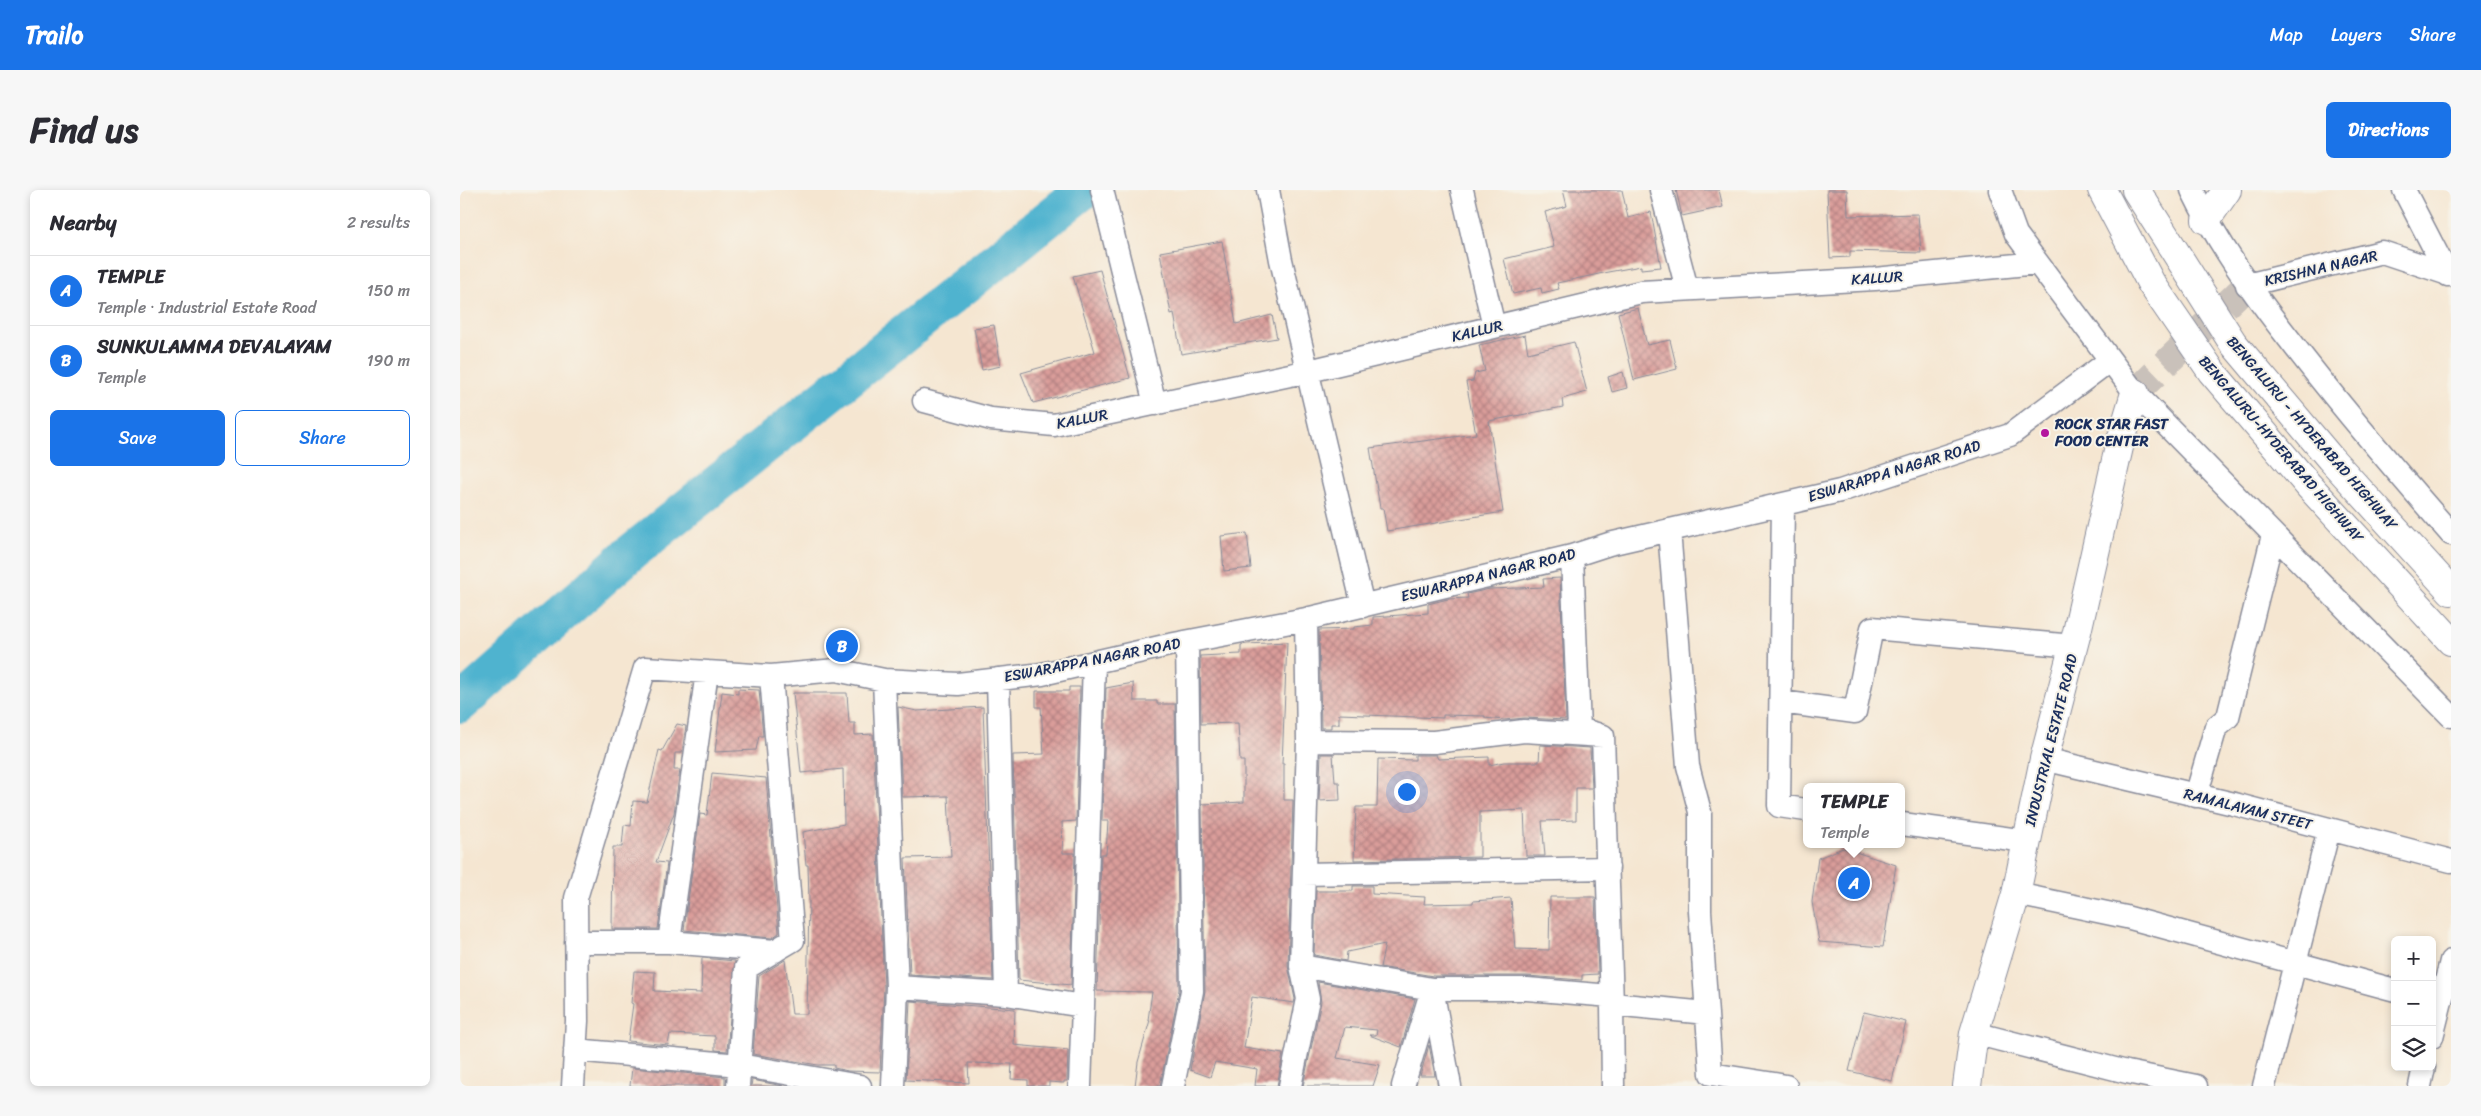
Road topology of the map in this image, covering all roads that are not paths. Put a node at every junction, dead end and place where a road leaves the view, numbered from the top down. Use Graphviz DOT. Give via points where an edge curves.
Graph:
graph roads {
  1 [pos="1102,190"];
  2 [pos="1268,190"];
  3 [pos="1462,190"];
  4 [pos="1661,190"];
  5 [pos="2000,190"];
  6 [pos="2102,190"];
  7 [pos="2136,190"];
  8 [pos="2192,190"];
  9 [pos="2227,190"];
  10 [pos="2404,190"];
  11 [pos="2206,220"];
  12 [pos="2037,263"];
  13 [pos="2450,275"];
  14 [pos="2247,285"];
  15 [pos="1687,290"];
  16 [pos="1494,327"];
  17 [pos="2109,361"];
  18 [pos="1309,370"];
  19 [pos="2135,393"];
  20 [pos="924,401"];
  21 [pos="1155,404"];
  22 [pos="1783,504"];
  23 [pos="1669,530"];
  24 [pos="2451,534"];
  25 [pos="2273,535"];
  26 [pos="1572,556"];
  27 [pos="2451,591"];
  28 [pos="1363,606"];
  29 [pos="1306,619"];
  30 [pos="2451,641"];
  31 [pos="1187,642"];
  32 [pos="2074,646"];
  33 [pos="1094,662"];
  34 [pos="708,672"];
  35 [pos="771,676"];
  36 [pos="998,679"];
  37 [pos="884,680"];
  38 [pos="1781,702"];
  39 [pos="2451,716"];
  40 [pos="1603,736"];
  41 [pos="1308,741"];
  42 [pos="2044,760"];
  43 [pos="2196,796"];
  44 [pos="1803,810"];
  45 [pos="1905,824"];
  46 [pos="2330,829"];
  47 [pos="2026,841"];
  48 [pos="2451,861"];
  49 [pos="1608,868"];
  50 [pos="1304,874"];
  51 [pos="2016,894"];
  52 [pos="576,942"];
  53 [pos="669,942"];
  54 [pos="775,951"];
  55 [pos="2451,961"];
  56 [pos="2296,963"];
  57 [pos="1301,966"];
  58 [pos="897,987"];
  59 [pos="1432,989"];
  60 [pos="2391,989"];
  61 [pos="1006,994"];
  62 [pos="1611,1000"];
  63 [pos="2437,1001"];
  64 [pos="1083,1006"];
  65 [pos="1707,1013"];
  66 [pos="2434,1026"];
  67 [pos="1974,1033"];
  68 [pos="575,1050"];
  69 [pos="2423,1071"];
  70 [pos="739,1076"];
  71 [pos="573,1086"];
  72 [pos="860,1086"];
  73 [pos="893,1086"];
  74 [pos="1080,1086"];
  75 [pos="1173,1086"];
  76 [pos="1290,1086"];
  77 [pos="1403,1086"];
  78 [pos="1450,1086"];
  79 [pos="1613,1086"];
  80 [pos="1786,1086"];
  81 [pos="1967,1086"];
  82 [pos="2196,1086"];
  83 [pos="2264,1086"];
  84 [pos="2420,1086"];
  1 -- 21 [label="street"];
  2 -- 18 [label="street" via="1281,260"];
  3 -- 16 [label="street"];
  4 -- 15 [label="street"];
  5 -- 12 [label="street" via="2016,234"];
  6 -- 30 [label="main road, BENGALURU-HYDERABAD HIGHWAY" via="2151,283 2212,372 2309,486"];
  7 -- 27 [label="main road, BENGALURU - HYDERABAD HIGHWAY" via="2233,343 2330,458"];
  8 -- 11 [label="street"];
  9 -- 11 [label="main road"];
  10 -- 13 [label="street"];
  11 -- 14 [label="street"];
  12 -- 15 [label="street, KALLUR" via="1875,279"];
  12 -- 17 [label="street"];
  13 -- 14 [label="street, KRISHNA NAGAR" via="2382,252"];
  14 -- 24 [label="street" via="2339,405"];
  15 -- 16 [label="street, KALLUR" via="1641,292"];
  16 -- 18 [label="street, KALLUR"];
  17 -- 19 [label="street"];
  17 -- 22 [label="street, ESWARAPPA NAGAR ROAD" via="2010,435 1840,492"];
  18 -- 21 [label="street, KALLUR"];
  18 -- 28 [label="street"];
  19 -- 25 [label="street"];
  19 -- 32 [label="main road, INDUSTRIAL ESTATE ROAD" via="2119,447"];
  20 -- 21 [label="street, KALLUR" via="991,419 1054,425"];
  22 -- 23 [label="street, ESWARAPPA NAGAR ROAD"];
  22 -- 38 [label="street"];
  23 -- 26 [label="street, ESWARAPPA NAGAR ROAD"];
  23 -- 65 [label="street" via="1688,766 1700,812 1700,911"];
  25 -- 39 [label="street"];
  25 -- 43 [label="street" via="2228,717 2216,727"];
  26 -- 28 [label="street, ESWARAPPA NAGAR ROAD"];
  26 -- 40 [label="street" via="1579,729"];
  28 -- 29 [label="street, ESWARAPPA NAGAR ROAD"];
  29 -- 31 [label="street, ESWARAPPA NAGAR ROAD"];
  29 -- 41 [label="street"];
  31 -- 33 [label="street, ESWARAPPA NAGAR ROAD"];
  31 -- 75 [label="street" via="1192,991"];
  32 -- 38 [label="street" via="1872,628 1855,712"];
  32 -- 42 [label="main road, INDUSTRIAL ESTATE ROAD"];
  33 -- 36 [label="street, ESWARAPPA NAGAR ROAD" via="1042,674"];
  33 -- 64 [label="street"];
  34 -- 35 [label="street, ESWARAPPA NAGAR ROAD"];
  34 -- 52 [label="street, ESWARAPPA NAGAR ROAD" via="645,668 576,898"];
  34 -- 53 [label="street"];
  35 -- 37 [label="street, ESWARAPPA NAGAR ROAD" via="836,670"];
  35 -- 54 [label="street" via="792,940"];
  36 -- 37 [label="street, ESWARAPPA NAGAR ROAD" via="958,684"];
  36 -- 61 [label="street"];
  37 -- 58 [label="street"];
  38 -- 44 [label="street" via="1780,806"];
  40 -- 41 [label="street" via="1524,730 1434,742"];
  40 -- 49 [label="street"];
  41 -- 50 [label="street"];
  42 -- 43 [label="street, RAMALAYAM STEET"];
  42 -- 47 [label="main road, INDUSTRIAL ESTATE ROAD"];
  43 -- 46 [label="street, RAMALAYAM STEET"];
  45 -- 47 [label="street"];
  46 -- 48 [label="street, RAMALAYAM STEET"];
  46 -- 56 [label="street"];
  47 -- 51 [label="main road, INDUSTRIAL ESTATE ROAD"];
  49 -- 50 [label="street"];
  49 -- 62 [label="street"];
  50 -- 57 [label="street"];
  51 -- 56 [label="street" via="2126,917"];
  51 -- 67 [label="main road, INDUSTRIAL ESTATE ROAD"];
  52 -- 53 [label="street"];
  52 -- 68 [label="street"];
  53 -- 54 [label="street"];
  54 -- 70 [label="street" via="746,968"];
  55 -- 63 [label="street"];
  56 -- 60 [label="street"];
  56 -- 83 [label="street"];
  57 -- 59 [label="street"];
  57 -- 76 [label="street" via="1308,999"];
  58 -- 61 [label="street"];
  58 -- 73 [label="street"];
  59 -- 62 [label="street" via="1526,989"];
  59 -- 77 [label="street"];
  59 -- 78 [label="street"];
  61 -- 64 [label="street"];
  62 -- 65 [label="street"];
  62 -- 79 [label="street"];
  63 -- 66 [label="street"];
  64 -- 74 [label="street"];
  65 -- 80 [label="street" via="1710,1074"];
  67 -- 81 [label="main road, INDUSTRIAL ESTATE ROAD"];
  67 -- 82 [label="street"];
  68 -- 70 [label="street"];
  68 -- 71 [label="street"];
  69 -- 84 [label="street"];
  70 -- 72 [label="street"];
}
